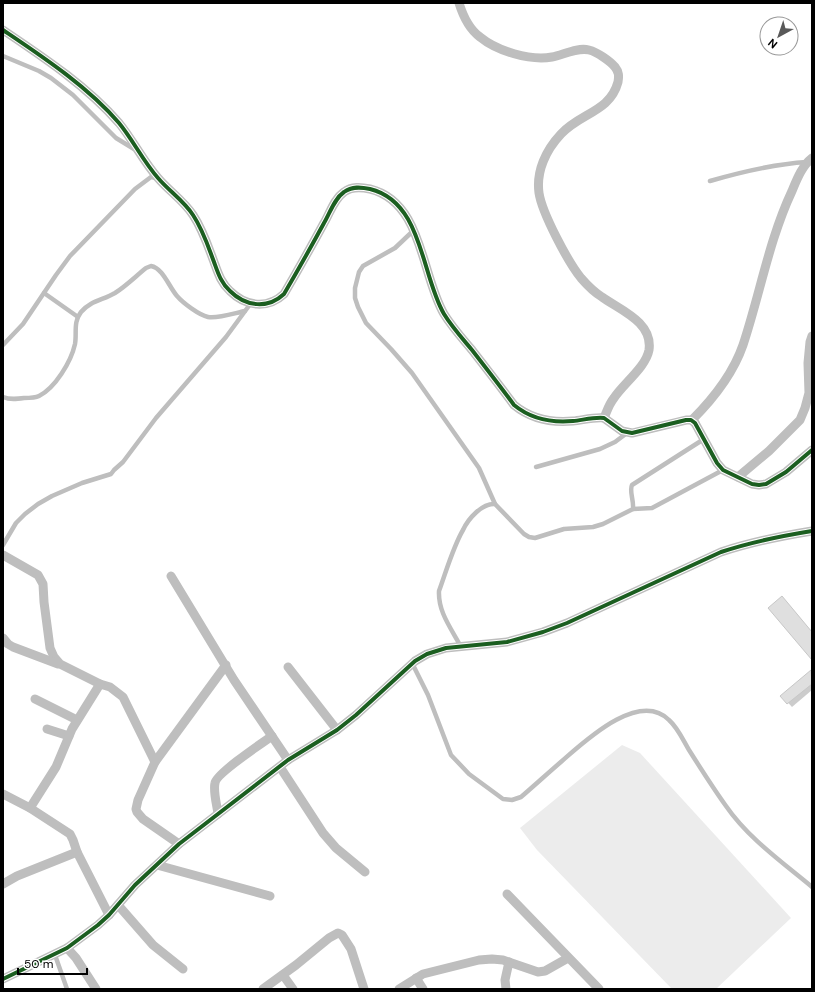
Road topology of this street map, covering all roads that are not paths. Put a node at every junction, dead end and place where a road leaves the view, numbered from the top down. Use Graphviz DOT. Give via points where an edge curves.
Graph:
graph roads {
  1 [pos="459,3"];
  2 [pos="3,30"];
  3 [pos="3,56"];
  4 [pos="140,152"];
  5 [pos="809,160"];
  6 [pos="158,178"];
  7 [pos="710,181"];
  8 [pos="414,230"];
  9 [pos="44,293"];
  10 [pos="251,303"];
  11 [pos="245,311"];
  12 [pos="78,317"];
  13 [pos="812,336"];
  14 [pos="3,345"];
  15 [pos="3,397"];
  16 [pos="604,418"];
  17 [pos="695,423"];
  18 [pos="628,433"];
  19 [pos="704,438"];
  20 [pos="812,450"];
  21 [pos="536,466"];
  22 [pos="723,470"];
  23 [pos="738,477"];
  24 [pos="495,504"];
  25 [pos="633,509"];
  26 [pos="812,531"];
  27 [pos="3,545"];
  28 [pos="3,555"];
  29 [pos="171,576"];
  30 [pos="3,638"];
  31 [pos="461,647"];
  32 [pos="412,663"];
  33 [pos="60,664"];
  34 [pos="226,665"];
  35 [pos="288,667"];
  36 [pos="100,684"];
  37 [pos="35,699"];
  38 [pos="77,720"];
  39 [pos="47,729"];
  40 [pos="337,730"];
  41 [pos="69,736"];
  42 [pos="272,736"];
  43 [pos="288,760"];
  44 [pos="155,762"];
  45 [pos="280,767"];
  46 [pos="3,794"];
  47 [pos="30,808"];
  48 [pos="218,814"];
  49 [pos="179,844"];
  50 [pos="77,852"];
  51 [pos="157,865"];
  52 [pos="365,872"];
  53 [pos="3,884"];
  54 [pos="812,887"];
  55 [pos="507,894"];
  56 [pos="270,896"];
  57 [pos="118,905"];
  58 [pos="109,915"];
  59 [pos="67,948"];
  60 [pos="55,955"];
  61 [pos="568,958"];
  62 [pos="509,962"];
  63 [pos="183,969"];
  64 [pos="283,975"];
  65 [pos="416,978"];
  66 [pos="3,979"];
  67 [pos="67,989"];
  68 [pos="96,989"];
  69 [pos="263,989"];
  70 [pos="292,989"];
  71 [pos="364,989"];
  72 [pos="399,989"];
  73 [pos="423,989"];
  74 [pos="506,989"];
  75 [pos="599,989"];
  1 -- 16 [label="street" via="470,27 480,38 501,49 533,57 550,57 588,50 608,61 616,68 619,76 614,93 608,102 562,132 551,146 543,160 538,189 540,202 560,244 580,277 596,293 637,320 650,342 649,352 643,363 613,398"];
  2 -- 4 [label="street" via="51,62 90,95 118,123"];
  3 -- 4 [label="lane" via="51,78 73,95 116,138"];
  4 -- 6 [label="street"];
  5 -- 7 [label="lane" via="742,172"];
  5 -- 17 [label="street" via="782,211 743,346 722,386 709,404 692,420"];
  6 -- 9 [label="lane" via="151,177 135,189 70,256"];
  6 -- 10 [label="street" via="193,214 223,284 242,300"];
  8 -- 10 [label="street" via="401,210 385,195 362,187 351,188 338,199 284,294 267,304"];
  8 -- 16 [label="street" via="444,314 514,405 535,418 557,422"];
  8 -- 24 [label="lane" via="395,248 363,266 355,288 356,302 366,323 412,373 479,468"];
  9 -- 12 [label="lane"];
  9 -- 14 [label="lane" via="23,324"];
  10 -- 11 [label="lane"];
  11 -- 12 [label="lane" via="214,318 202,315 180,300 159,269 151,266 116,293 90,304"];
  11 -- 27 [label="lane" via="123,462 110,474 44,500 16,523"];
  12 -- 15 [label="lane" via="75,343 69,360 55,383 38,396 14,400"];
  13 -- 23 [label="street" via="808,363 809,393 800,420"];
  16 -- 18 [label="street"];
  17 -- 18 [label="street" via="686,420"];
  17 -- 19 [label="street"];
  18 -- 21 [label="lane" via="600,449"];
  19 -- 22 [label="street"];
  19 -- 25 [label="lane" via="632,485 630,490"];
  20 -- 23 [label="street" via="786,472 766,484 752,484"];
  22 -- 23 [label="street"];
  22 -- 25 [label="lane" via="652,508"];
  24 -- 25 [label="lane" via="524,534 534,538 564,529 603,524"];
  24 -- 31 [label="lane" via="481,509 463,529 438,591 441,610"];
  26 -- 31 [label="street" via="772,537 721,552 588,614 543,632 507,642"];
  28 -- 33 [label="street" via="38,575 42,584 50,648"];
  29 -- 34 [label="street"];
  30 -- 33 [label="street" via="13,647"];
  31 -- 32 [label="street" via="446,648 427,654"];
  32 -- 40 [label="street"];
  32 -- 54 [label="lane" via="430,700 451,755 469,774 503,799 521,797 594,733 608,724 634,713 660,713 676,728 727,808 745,829"];
  33 -- 36 [label="street"];
  34 -- 42 [label="street"];
  34 -- 44 [label="street"];
  35 -- 40 [label="street"];
  36 -- 38 [label="street"];
  36 -- 44 [label="street" via="110,687 123,697"];
  37 -- 38 [label="street"];
  38 -- 41 [label="street"];
  39 -- 41 [label="street"];
  40 -- 43 [label="street"];
  41 -- 47 [label="street" via="56,768"];
  42 -- 43 [label="street"];
  42 -- 48 [label="street" via="216,780"];
  43 -- 45 [label="street"];
  44 -- 49 [label="street" via="136,809 143,819"];
  45 -- 48 [label="street"];
  45 -- 52 [label="street" via="323,833 336,848"];
  46 -- 47 [label="street"];
  47 -- 50 [label="street" via="70,834"];
  48 -- 49 [label="street"];
  49 -- 51 [label="street"];
  50 -- 53 [label="street"];
  50 -- 58 [label="street"];
  51 -- 56 [label="street"];
  51 -- 57 [label="street"];
  55 -- 61 [label="street"];
  57 -- 58 [label="street"];
  57 -- 63 [label="street" via="153,945"];
  58 -- 59 [label="street"];
  59 -- 60 [label="street"];
  59 -- 68 [label="street"];
  60 -- 66 [label="street"];
  60 -- 67 [label="lane"];
  61 -- 62 [label="street" via="545,971 538,972"];
  61 -- 75 [label="street"];
  62 -- 65 [label="street" via="479,960"];
  62 -- 74 [label="street"];
  64 -- 69 [label="street"];
  64 -- 70 [label="street"];
  64 -- 71 [label="street" via="329,938 338,934 342,935 351,949"];
  65 -- 72 [label="street"];
  65 -- 73 [label="street"];
}
